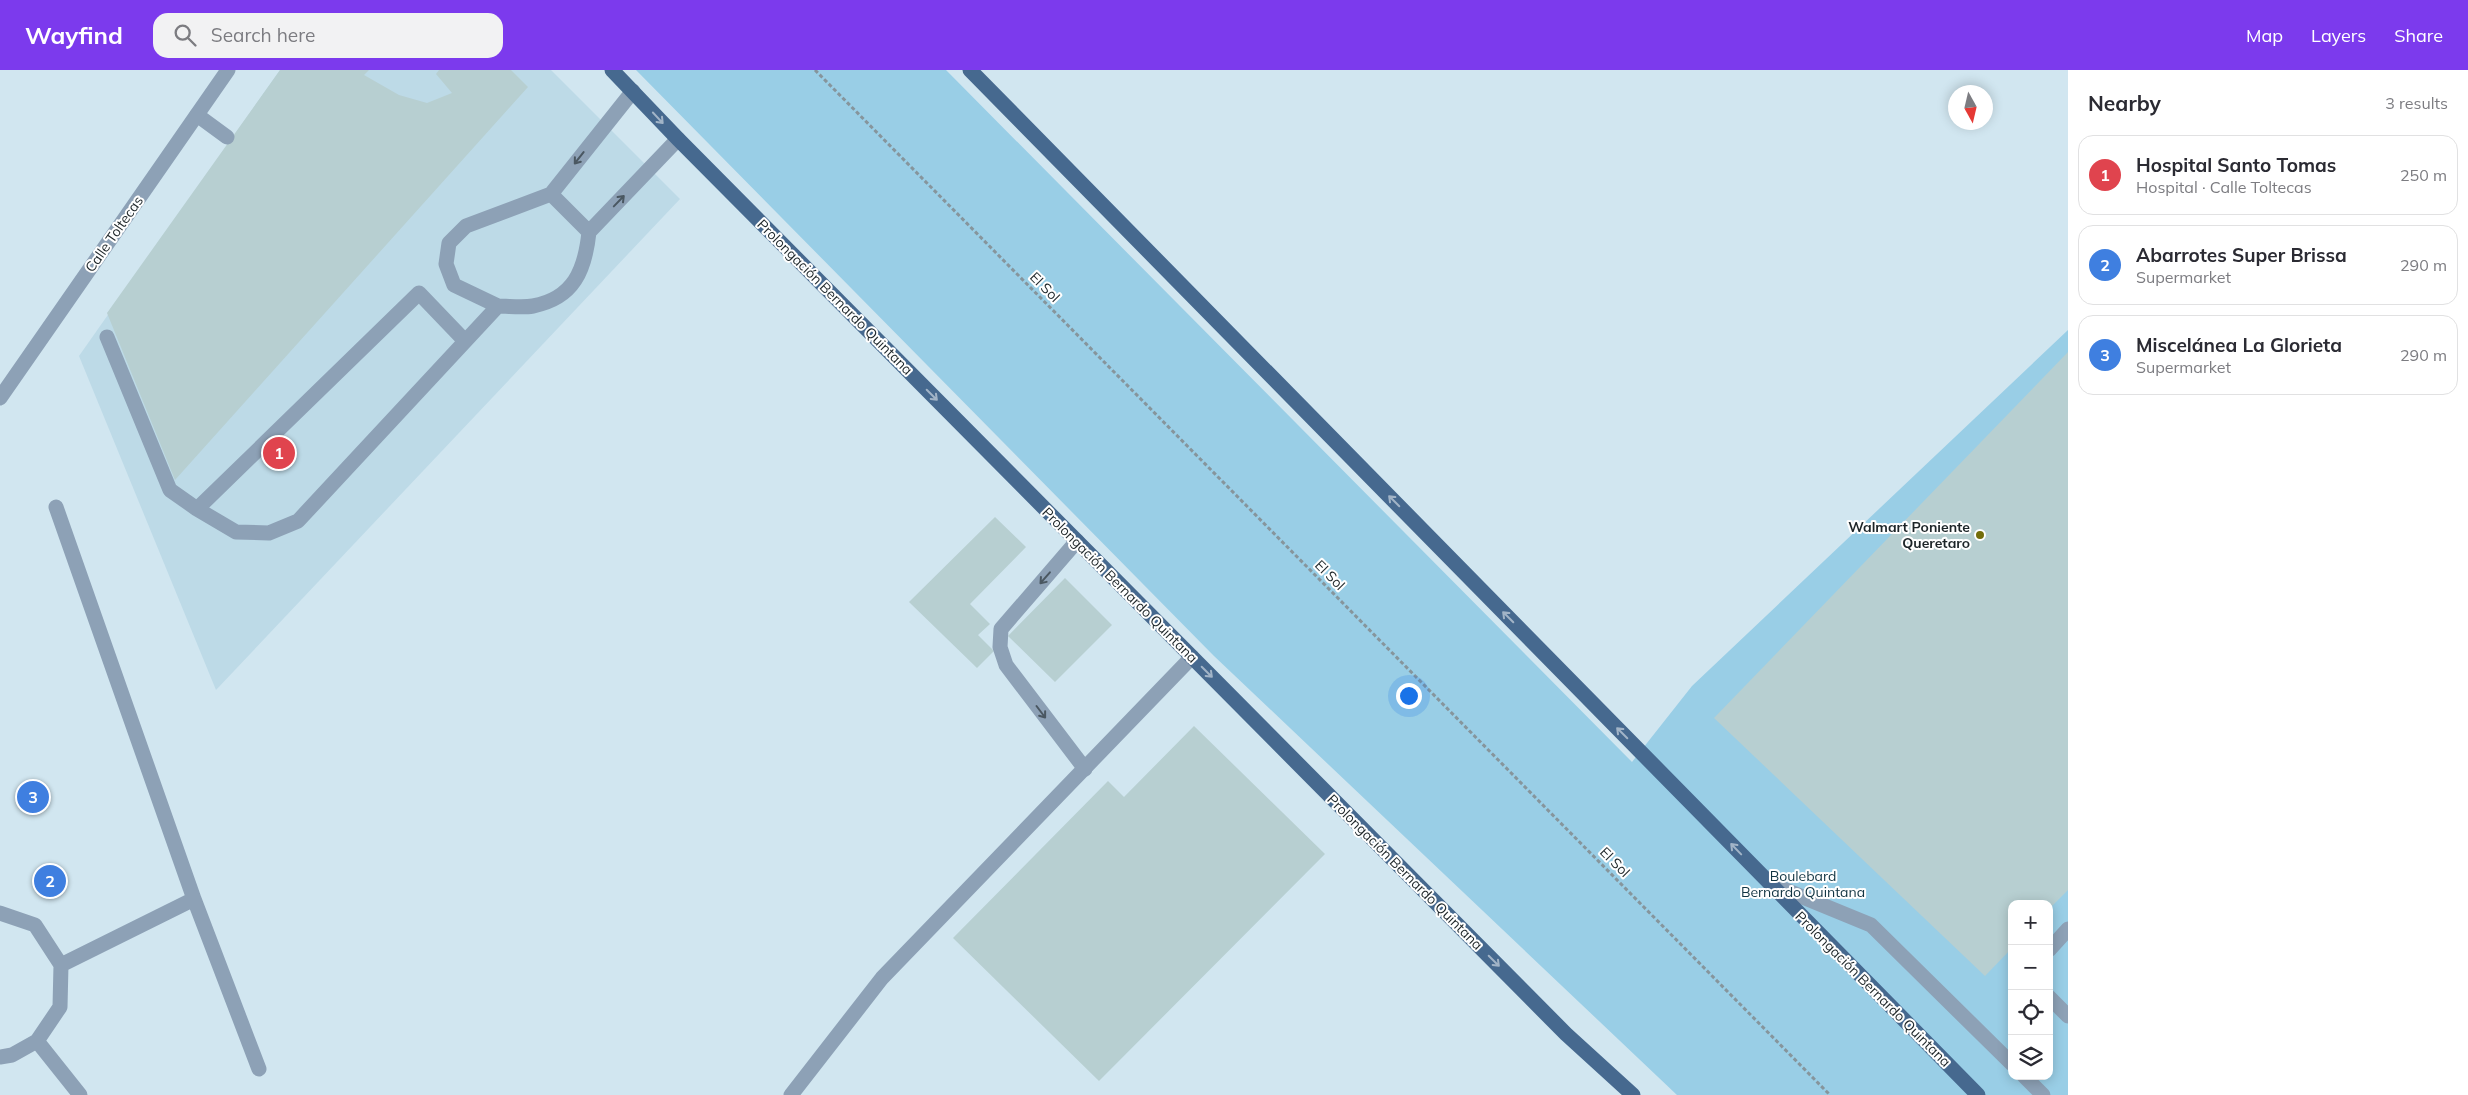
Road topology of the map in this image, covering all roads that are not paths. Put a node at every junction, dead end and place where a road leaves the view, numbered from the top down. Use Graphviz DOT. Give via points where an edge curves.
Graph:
graph roads {
  1 [pos="228,70"];
  2 [pos="612,70"];
  3 [pos="970,70"];
  4 [pos="633,91"];
  5 [pos="197,115"];
  6 [pos="227,136"];
  7 [pos="678,139"];
  8 [pos="551,194"];
  9 [pos="589,232"];
  10 [pos="498,306"];
  11 [pos="107,337"];
  12 [pos="465,341"];
  13 [pos="0,398"];
  14 [pos="56,507"];
  15 [pos="197,509"];
  16 [pos="1077,542"];
  17 [pos="1192,658"];
  18 [pos="1084,769"];
  19 [pos="1770,884"];
  20 [pos="194,899"];
  21 [pos="0,913"];
  22 [pos="2068,929"];
  23 [pos="2053,946"];
  24 [pos="62,965"];
  25 [pos="2053,1001"];
  26 [pos="2068,1016"];
  27 [pos="37,1041"];
  28 [pos="0,1056"];
  29 [pos="2008,1060"];
  30 [pos="258,1069"];
  31 [pos="2028,1080"];
  32 [pos="80,1095"];
  33 [pos="791,1095"];
  34 [pos="1633,1095"];
  35 [pos="1978,1095"];
  36 [pos="2043,1095"];
  1 -- 5 [label="street, Calle Toltecas"];
  2 -- 4 [label="main road, Prolongación Bernardo Quintana"];
  19 -- 3 [label="main road, Prolongación Bernardo Quintana, one-way"];
  4 -- 7 [label="main road, Prolongación Bernardo Quintana, one-way"];
  4 -- 8 [label="street, one-way"];
  5 -- 6 [label="street"];
  5 -- 13 [label="street, Calle Toltecas"];
  9 -- 7 [label="street, one-way"];
  7 -- 16 [label="main road, Prolongación Bernardo Quintana, one-way"];
  8 -- 9 [label="street"];
  8 -- 10 [label="street" via="466,226 449,243 446,264 454,285"];
  9 -- 10 [label="street" via="587,252 577,279 560,296 532,306"];
  10 -- 12 [label="street"];
  11 -- 15 [label="street" via="170,490"];
  12 -- 15 [label="street" via="298,521 268,533 236,532"];
  12 -- 15 [label="street" via="419,293"];
  14 -- 20 [label="street"];
  16 -- 17 [label="main road, Prolongación Bernardo Quintana"];
  16 -- 18 [label="street, one-way" via="1001,628 1000,646 1006,665"];
  17 -- 18 [label="street"];
  17 -- 34 [label="main road, Prolongación Bernardo Quintana, one-way" via="1559,1027"];
  18 -- 33 [label="street" via="882,978"];
  19 -- 29 [label="street" via="1871,926"];
  19 -- 35 [label="main road, Prolongación Bernardo Quintana"];
  20 -- 24 [label="street"];
  20 -- 30 [label="street"];
  21 -- 24 [label="street" via="35,925"];
  22 -- 23 [label="street"];
  24 -- 27 [label="street" via="60,1007"];
  25 -- 26 [label="street"];
  27 -- 28 [label="street" via="12,1055"];
  27 -- 32 [label="street"];
  31 -- 36 [label="street"];
}
